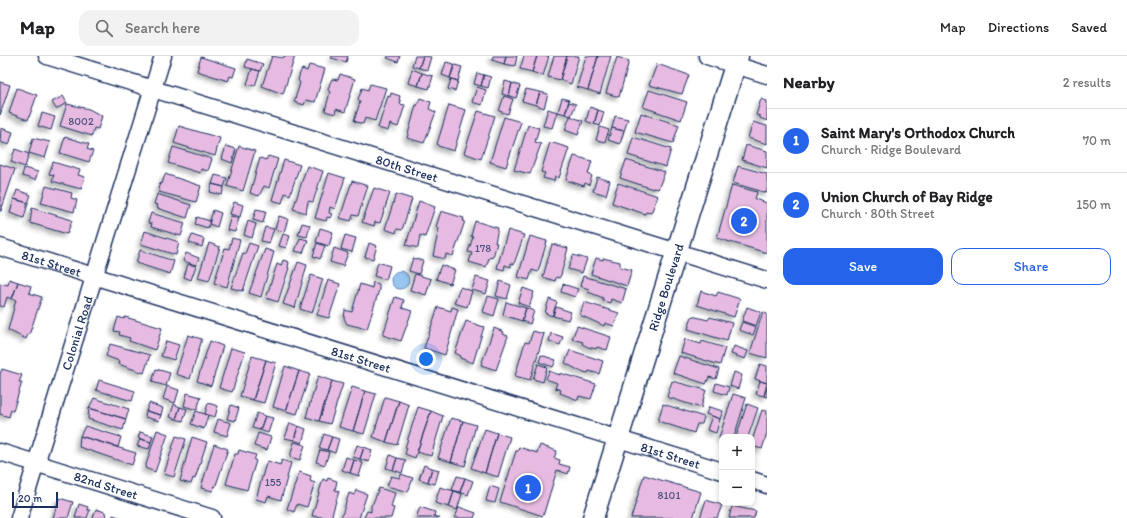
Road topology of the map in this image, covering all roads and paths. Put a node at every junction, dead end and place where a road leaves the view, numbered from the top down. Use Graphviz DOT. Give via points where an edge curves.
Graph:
graph roads {
  1 [pos="48,56"];
  2 [pos="162,56"];
  3 [pos="707,56"];
  4 [pos="736,60"];
  5 [pos="767,75"];
  6 [pos="152,89"];
  7 [pos="0,247"];
  8 [pos="676,251"];
  9 [pos="94,276"];
  10 [pos="767,280"];
  11 [pos="618,439"];
  12 [pos="0,452"];
  13 [pos="36,463"];
  14 [pos="719,470"];
  15 [pos="755,481"];
  16 [pos="767,485"];
  17 [pos="19,518"];
  18 [pos="212,518"];
  19 [pos="593,518"];
  1 -- 6 [label="street, 80th Street"];
  2 -- 6 [label="street, Colonial Road"];
  3 -- 4 [label="street"];
  4 -- 5 [label="street"];
  4 -- 8 [label="street, Ridge Boulevard"];
  6 -- 8 [label="street, 80th Street"];
  6 -- 9 [label="street, Colonial Road"];
  7 -- 9 [label="street, 81st Street"];
  8 -- 10 [label="street, 80th Street"];
  8 -- 11 [label="street, Ridge Boulevard"];
  9 -- 11 [label="street, 81st Street"];
  9 -- 13 [label="street, Colonial Road"];
  11 -- 14 [label="street, 81st Street"];
  11 -- 19 [label="street, Ridge Boulevard"];
  12 -- 13 [label="street, 82nd Street"];
  13 -- 17 [label="street, Colonial Road"];
  13 -- 18 [label="street, 82nd Street"];
  15 -- 16 [label="street"];
}
